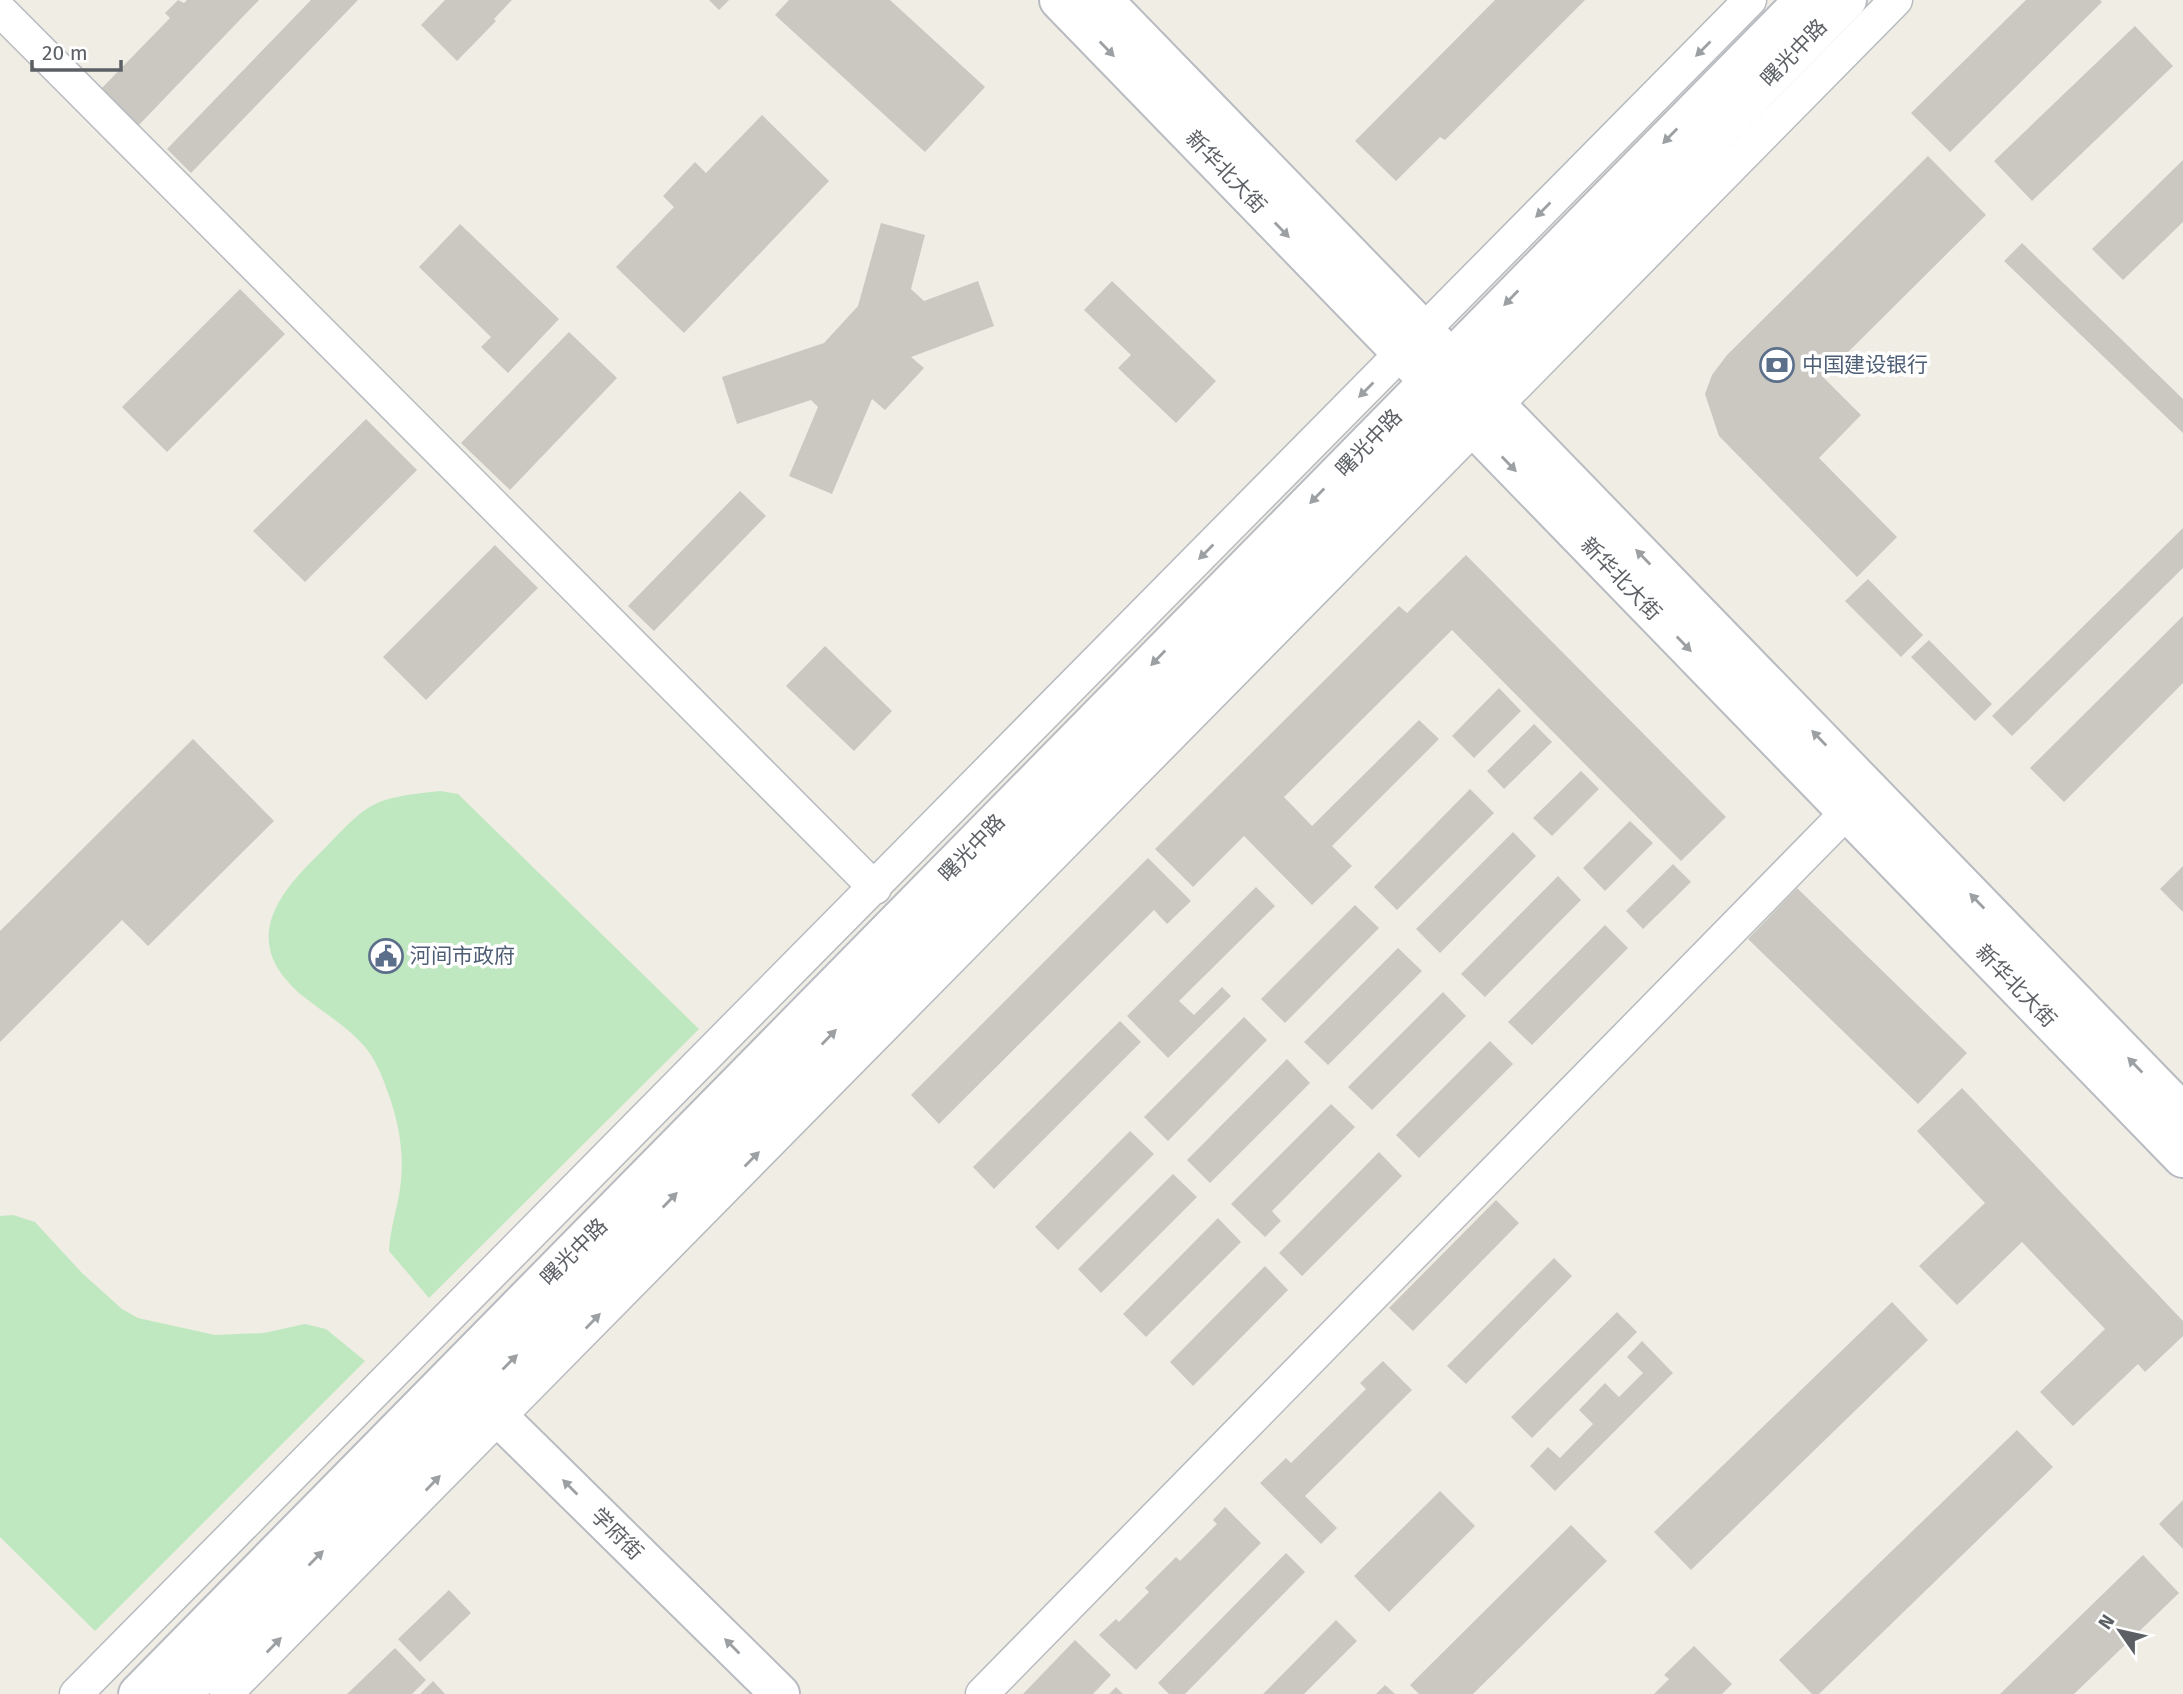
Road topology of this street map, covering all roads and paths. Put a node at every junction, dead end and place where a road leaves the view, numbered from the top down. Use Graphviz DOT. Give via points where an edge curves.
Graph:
graph roads {
  1 [pos="1059,0"];
  2 [pos="1103,0"];
  3 [pos="1751,0"];
  4 [pos="1804,0"];
  5 [pos="1847,0"];
  6 [pos="1896,0"];
  7 [pos="0,10"];
  8 [pos="1413,342"];
  9 [pos="1462,393"];
  10 [pos="1847,812"];
  11 [pos="875,888"];
  12 [pos="2183,1114"];
  13 [pos="2183,1158"];
  14 [pos="468,1404"];
  15 [pos="76,1694"];
  16 [pos="138,1694"];
  17 [pos="182,1694"];
  18 [pos="226,1694"];
  19 [pos="745,1694"];
  20 [pos="780,1694"];
  21 [pos="982,1694"];
  1 -- 8 [label="main road, 新华北大街, one-way"];
  2 -- 8 [label="main road, 新华北大街"];
  3 -- 8 [label="street, one-way"];
  4 -- 9 [label="main road, 曙光中路, one-way"];
  5 -- 9 [label="main road, 曙光中路"];
  6 -- 9 [label="street"];
  7 -- 11 [label="street"];
  8 -- 9 [label="main road, 新华北大街"];
  8 -- 11 [label="street, one-way"];
  9 -- 10 [label="main road, 新华北大街, one-way"];
  12 -- 9 [label="main road, 新华北大街, one-way"];
  9 -- 14 [label="main road, 曙光中路"];
  10 -- 13 [label="main road, 新华北大街"];
  10 -- 21 [label="street"];
  11 -- 15 [label="street"];
  14 -- 16 [label="main road, 曙光中路"];
  17 -- 14 [label="main road, 曙光中路, one-way"];
  18 -- 14 [label="street, one-way"];
  14 -- 19 [label="main road, 学府街"];
  20 -- 14 [label="main road, 学府街, one-way"];
}
